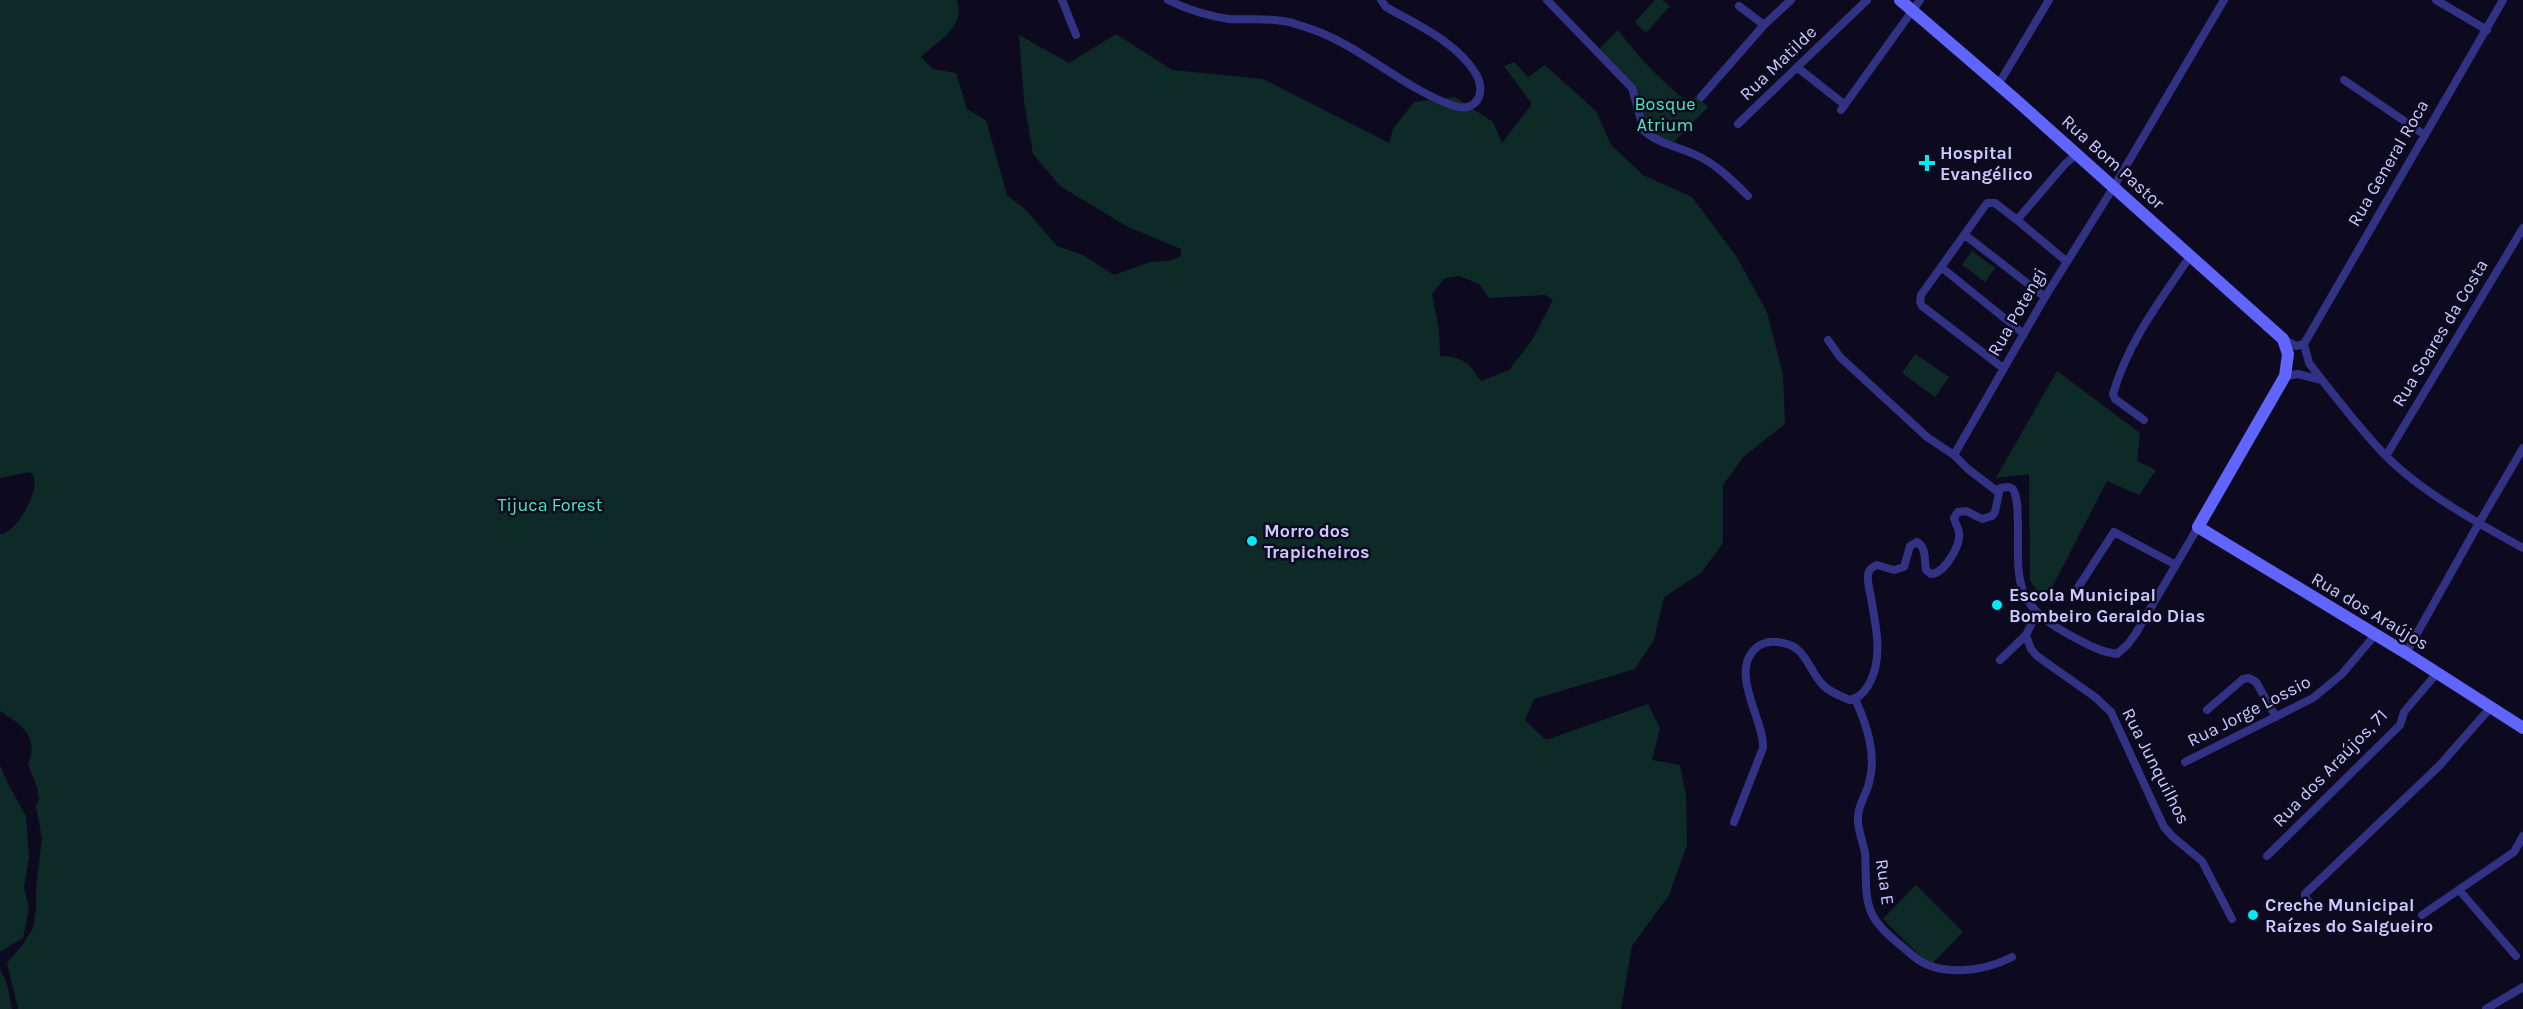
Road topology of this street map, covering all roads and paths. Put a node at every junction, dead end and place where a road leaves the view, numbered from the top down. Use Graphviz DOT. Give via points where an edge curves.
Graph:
graph roads {
  1 [pos="1062,0"];
  2 [pos="1168,0"];
  3 [pos="1381,0"];
  4 [pos="1547,0"];
  5 [pos="1791,0"];
  6 [pos="1867,0"];
  7 [pos="1900,0"];
  8 [pos="1920,0"];
  9 [pos="2049,0"];
  10 [pos="2224,0"];
  11 [pos="2436,0"];
  12 [pos="2503,0"];
  13 [pos="1739,6"];
  14 [pos="1912,11"];
  15 [pos="1764,25"];
  16 [pos="2487,30"];
  17 [pos="1076,35"];
  18 [pos="1798,68"];
  19 [pos="2344,80"];
  20 [pos="1998,85"];
  21 [pos="1701,97"];
  22 [pos="1738,124"];
  23 [pos="2425,135"];
  24 [pos="2077,154"];
  25 [pos="2113,188"];
  26 [pos="1748,196"];
  27 [pos="2017,220"];
  28 [pos="2523,228"];
  29 [pos="1965,235"];
  30 [pos="2191,255"];
  31 [pos="2066,261"];
  32 [pos="1941,267"];
  33 [pos="2045,297"];
  34 [pos="2024,334"];
  35 [pos="2283,339"];
  36 [pos="1828,340"];
  37 [pos="2304,344"];
  38 [pos="2003,368"];
  39 [pos="2284,376"];
  40 [pos="2323,380"];
  41 [pos="2144,420"];
  42 [pos="2523,448"];
  43 [pos="1954,455"];
  44 [pos="2386,456"];
  45 [pos="1998,492"];
  46 [pos="2478,523"];
  47 [pos="2198,527"];
  48 [pos="2523,548"];
  49 [pos="2176,565"];
  50 [pos="2077,589"];
  51 [pos="2037,613"];
  52 [pos="2026,635"];
  53 [pos="2375,635"];
  54 [pos="2406,653"];
  55 [pos="2000,660"];
  56 [pos="2437,673"];
  57 [pos="1855,699"];
  58 [pos="2491,707"];
  59 [pos="2207,710"];
  60 [pos="2276,717"];
  61 [pos="2523,728"];
  62 [pos="2185,762"];
  63 [pos="1734,822"];
  64 [pos="2523,836"];
  65 [pos="2267,856"];
  66 [pos="2460,891"];
  67 [pos="2309,902"];
  68 [pos="2422,915"];
  69 [pos="2232,919"];
  70 [pos="2516,956"];
  71 [pos="2012,957"];
  72 [pos="2523,987"];
  73 [pos="2486,1009"];
  1 -- 17 [label="street"];
  2 -- 3 [label="street" via="1227,19 1284,21 1316,31 1436,98 1462,108 1478,102 1477,76 1453,47 1386,7"];
  4 -- 26 [label="street" via="1632,88 1644,131 1699,156"];
  5 -- 15 [label="street"];
  6 -- 18 [label="street, Rua Matilde"];
  7 -- 14 [label="street, Rua Bom Pastor"];
  8 -- 14 [label="street"];
  9 -- 20 [label="street"];
  10 -- 25 [label="street, Rua Potengi"];
  11 -- 16 [label="street"];
  12 -- 16 [label="street, Rua General Roca"];
  13 -- 15 [label="street"];
  14 -- 18 [label="street" via="1843,108"];
  14 -- 20 [label="street, Rua Bom Pastor"];
  15 -- 21 [label="street"];
  16 -- 23 [label="street, Rua General Roca"];
  18 -- 22 [label="street, Rua Matilde"];
  19 -- 23 [label="street"];
  20 -- 24 [label="street, Rua Bom Pastor"];
  23 -- 37 [label="street, Rua General Roca"];
  24 -- 25 [label="street, Rua Bom Pastor"];
  24 -- 27 [label="street"];
  25 -- 30 [label="street, Rua Bom Pastor"];
  25 -- 31 [label="street, Rua Potengi"];
  27 -- 29 [label="street" via="1987,203"];
  27 -- 31 [label="street"];
  28 -- 44 [label="street, Rua Soares da Costa"];
  29 -- 32 [label="street"];
  29 -- 33 [label="street"];
  30 -- 35 [label="street, Rua Bom Pastor"];
  30 -- 41 [label="street" via="2131,345 2112,394"];
  31 -- 33 [label="street, Rua Potengi"];
  32 -- 34 [label="street"];
  32 -- 38 [label="street" via="1921,295 1922,306"];
  33 -- 34 [label="street, Rua Potengi"];
  34 -- 38 [label="street, Rua Potengi"];
  35 -- 37 [label="street, Rua Bom Pastor" via="2296,346"];
  35 -- 39 [label="street" via="2288,354"];
  36 -- 43 [label="street" via="1840,357 1927,437"];
  37 -- 40 [label="street" via="2309,363"];
  38 -- 43 [label="street, Rua Potengi"];
  39 -- 40 [label="street"];
  39 -- 47 [label="street"];
  40 -- 44 [label="street"];
  42 -- 46 [label="street"];
  43 -- 45 [label="street"];
  44 -- 46 [label="street"];
  45 -- 51 [label="street" via="2009,487 2016,495 2019,583 2023,596"];
  45 -- 57 [label="street" via="1992,516 1982,519 1963,511 1955,515 1959,534 1948,563 1940,572 1931,574 1926,570 1925,553 1917,542 1910,546 1904,567 1893,570 1877,565 1871,569 1868,574 1877,638 1876,666 1865,690"];
  46 -- 48 [label="street"];
  46 -- 54 [label="street"];
  47 -- 49 [label="street"];
  47 -- 53 [label="street, Rua dos Araújos"];
  49 -- 50 [label="street" via="2114,532"];
  49 -- 51 [label="street" via="2136,633 2116,654 2053,626"];
  51 -- 52 [label="street"];
  52 -- 55 [label="street"];
  52 -- 69 [label="street, Rua Junquilhos" via="2037,656 2111,712 2164,827 2202,861"];
  53 -- 54 [label="street, Rua dos Araújos"];
  53 -- 60 [label="street, Rua Jorge Lossio" via="2329,686"];
  54 -- 56 [label="street, Rua dos Araújos"];
  56 -- 58 [label="street, Rua dos Araújos"];
  56 -- 65 [label="street, Rua dos Araújos, 71" via="2411,702 2400,725"];
  57 -- 63 [label="street" via="1842,697 1823,685 1801,652 1789,644 1764,643 1755,649 1749,657 1747,689 1763,748"];
  57 -- 71 [label="street, Rua E" via="1871,750 1869,783 1857,818 1872,915 1916,958 1935,968 1979,969"];
  58 -- 61 [label="street, Rua dos Araújos"];
  58 -- 67 [label="street" via="2440,765 2306,894"];
  59 -- 60 [label="street" via="2242,679 2249,678 2256,682"];
  60 -- 62 [label="street, Rua Jorge Lossio"];
  64 -- 66 [label="street" via="2514,852"];
  66 -- 68 [label="street"];
  66 -- 70 [label="street"];
  72 -- 73 [label="street"];
}
